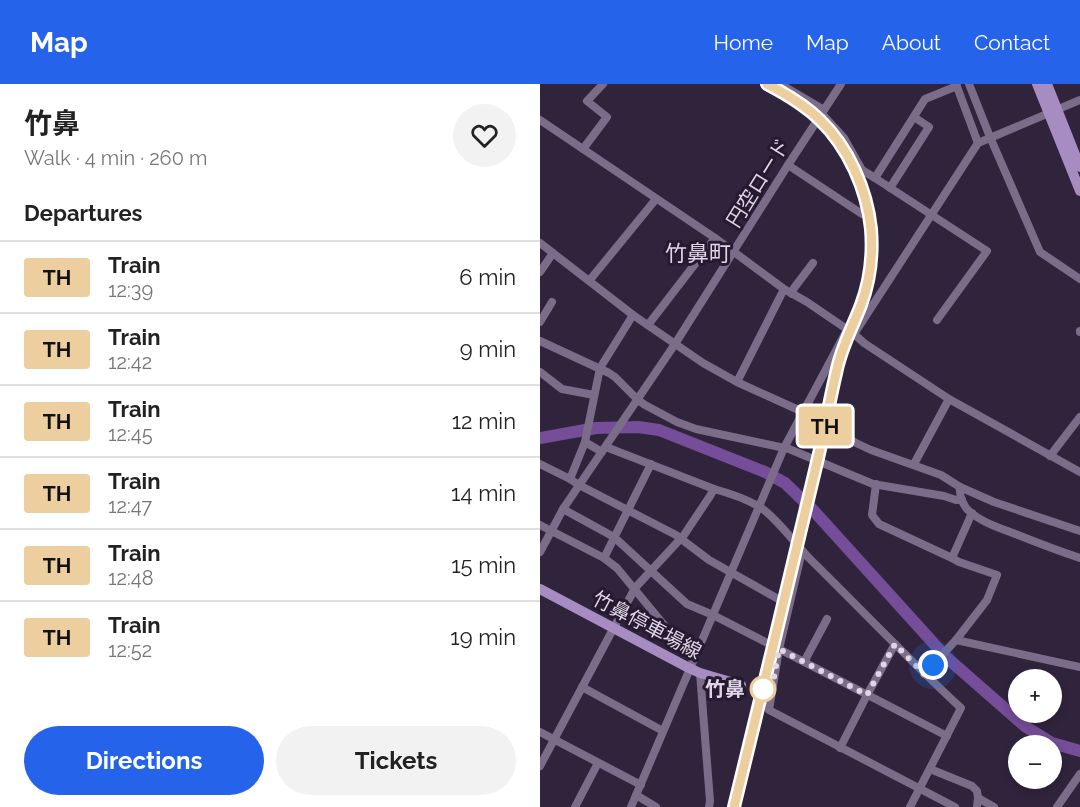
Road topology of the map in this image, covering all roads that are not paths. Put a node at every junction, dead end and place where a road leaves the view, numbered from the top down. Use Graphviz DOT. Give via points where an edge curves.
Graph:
graph roads {
  1 [pos="603,84"];
  2 [pos="780,84"];
  3 [pos="841,84"];
  4 [pos="969,84"];
  5 [pos="1037,84"];
  6 [pos="1047,84"];
  7 [pos="957,85"];
  8 [pos="1080,100"];
  9 [pos="1053,111"];
  10 [pos="823,112"];
  11 [pos="914,117"];
  12 [pos="540,120"];
  13 [pos="990,137"];
  14 [pos="978,142"];
  15 [pos="583,149"];
  16 [pos="788,165"];
  17 [pos="1080,167"];
  18 [pos="875,178"];
  19 [pos="890,188"];
  20 [pos="1080,192"];
  21 [pos="656,199"];
  22 [pos="862,214"];
  23 [pos="932,215"];
  24 [pos="715,238"];
  25 [pos="540,243"];
  26 [pos="553,253"];
  27 [pos="734,253"];
  28 [pos="813,263"];
  29 [pos="540,272"];
  30 [pos="1080,279"];
  31 [pos="589,281"];
  32 [pos="784,289"];
  33 [pos="792,294"];
  34 [pos="552,302"];
  35 [pos="633,315"];
  36 [pos="937,320"];
  37 [pos="540,321"];
  38 [pos="648,325"];
  39 [pos="847,330"];
  40 [pos="854,334"];
  41 [pos="540,341"];
  42 [pos="675,344"];
  43 [pos="600,368"];
  44 [pos="540,372"];
  45 [pos="737,382"];
  46 [pos="594,395"];
  47 [pos="949,399"];
  48 [pos="638,400"];
  49 [pos="803,412"];
  50 [pos="1080,417"];
  51 [pos="585,439"];
  52 [pos="784,448"];
  53 [pos="604,449"];
  54 [pos="1050,456"];
  55 [pos="540,464"];
  56 [pos="651,464"];
  57 [pos="914,464"];
  58 [pos="1080,472"];
  59 [pos="570,479"];
  60 [pos="876,484"];
  61 [pos="579,485"];
  62 [pos="960,487"];
  63 [pos="714,489"];
  64 [pos="962,500"];
  65 [pos="759,507"];
  66 [pos="563,509"];
  67 [pos="628,510"];
  68 [pos="972,513"];
  69 [pos="540,525"];
  70 [pos="551,531"];
  71 [pos="1080,531"];
  72 [pos="614,537"];
  73 [pos="681,538"];
  74 [pos="802,551"];
  75 [pos="540,552"];
  76 [pos="604,558"];
  77 [pos="952,558"];
  78 [pos="1080,558"];
  79 [pos="650,570"];
  80 [pos="732,572"];
  81 [pos="635,588"];
  82 [pos="540,589"];
  83 [pos="789,605"];
  84 [pos="713,615"];
  85 [pos="827,619"];
  86 [pos="613,629"];
  87 [pos="956,640"];
  88 [pos="895,644"];
  89 [pos="779,649"];
  90 [pos="804,662"];
  91 [pos="694,667"];
  92 [pos="1080,667"];
  93 [pos="924,674"];
  94 [pos="741,685"];
  95 [pos="582,687"];
  96 [pos="867,695"];
  97 [pos="663,731"];
  98 [pos="540,732"];
  99 [pos="947,736"];
  100 [pos="554,739"];
  101 [pos="840,748"];
  102 [pos="598,763"];
  103 [pos="540,766"];
  104 [pos="930,769"];
  105 [pos="1080,774"];
  106 [pos="641,785"];
  107 [pos="919,789"];
  108 [pos="636,795"];
  109 [pos="978,798"];
  110 [pos="710,804"];
  111 [pos="575,807"];
  112 [pos="631,807"];
  113 [pos="656,807"];
  114 [pos="910,807"];
  115 [pos="955,807"];
  116 [pos="977,807"];
  117 [pos="993,807"];
  118 [pos="1057,807"];
  1 -- 15 [label="street" via="587,101 607,117"];
  2 -- 10 [label="street"];
  3 -- 10 [label="street, 円空ロード"];
  4 -- 13 [label="street"];
  5 -- 9 [label="main road"];
  6 -- 9 [label="main road"];
  7 -- 11 [label="street" via="925,99"];
  7 -- 14 [label="street"];
  8 -- 9 [label="street"];
  9 -- 13 [label="street"];
  9 -- 17 [label="main road"];
  9 -- 20 [label="main road"];
  10 -- 16 [label="street, 円空ロード"];
  10 -- 18 [label="street" via="862,170"];
  11 -- 18 [label="street"];
  11 -- 19 [label="street" via="929,127"];
  12 -- 15 [label="street"];
  13 -- 14 [label="street"];
  13 -- 30 [label="street" via="1040,252"];
  14 -- 23 [label="street"];
  15 -- 21 [label="street"];
  16 -- 22 [label="street"];
  16 -- 27 [label="street, 円空ロード"];
  18 -- 19 [label="street"];
  19 -- 23 [label="street"];
  21 -- 24 [label="street"];
  21 -- 31 [label="street"];
  23 -- 36 [label="street" via="987,251"];
  23 -- 40 [label="street"];
  24 -- 27 [label="street"];
  24 -- 38 [label="street"];
  25 -- 26 [label="street"];
  26 -- 29 [label="street"];
  26 -- 31 [label="street"];
  27 -- 32 [label="street"];
  27 -- 42 [label="street, 円空ロード"];
  28 -- 33 [label="street"];
  31 -- 35 [label="street"];
  32 -- 33 [label="street"];
  32 -- 45 [label="street"];
  33 -- 39 [label="street"];
  34 -- 37 [label="street"];
  35 -- 38 [label="street"];
  35 -- 43 [label="street"];
  38 -- 42 [label="street"];
  39 -- 40 [label="street"];
  39 -- 49 [label="street"];
  40 -- 47 [label="street"];
  41 -- 43 [label="street"];
  42 -- 45 [label="street"];
  42 -- 48 [label="street, 円空ロード"];
  43 -- 46 [label="street"];
  43 -- 48 [label="street"];
  44 -- 46 [label="street" via="562,389"];
  45 -- 49 [label="street"];
  46 -- 51 [label="street"];
  47 -- 54 [label="street"];
  47 -- 57 [label="street"];
  48 -- 52 [label="street" via="696,429"];
  48 -- 53 [label="street, 円空ロード"];
  49 -- 52 [label="street"];
  49 -- 57 [label="street" via="863,446"];
  50 -- 54 [label="street"];
  51 -- 53 [label="street"];
  51 -- 59 [label="street"];
  52 -- 60 [label="street"];
  52 -- 65 [label="street"];
  53 -- 56 [label="street"];
  53 -- 61 [label="street, 円空ロード"];
  54 -- 58 [label="street"];
  55 -- 59 [label="street"];
  56 -- 63 [label="street"];
  56 -- 67 [label="street"];
  57 -- 62 [label="street"];
  59 -- 61 [label="street"];
  60 -- 64 [label="street"];
  60 -- 77 [label="street" via="872,515 879,524"];
  61 -- 66 [label="street, 円空ロード"];
  61 -- 67 [label="street"];
  62 -- 64 [label="street"];
  62 -- 71 [label="street"];
  63 -- 65 [label="street"];
  63 -- 73 [label="street"];
  64 -- 68 [label="street"];
  65 -- 74 [label="street"];
  65 -- 80 [label="street"];
  66 -- 70 [label="street, 円空ロード"];
  66 -- 72 [label="street"];
  67 -- 72 [label="street"];
  67 -- 73 [label="street"];
  68 -- 77 [label="street"];
  68 -- 78 [label="street" via="995,526"];
  69 -- 70 [label="street"];
  70 -- 75 [label="street, 円空ロード"];
  70 -- 76 [label="street"];
  72 -- 76 [label="street"];
  72 -- 79 [label="street"];
  73 -- 79 [label="street"];
  73 -- 80 [label="street"];
  74 -- 83 [label="street"];
  74 -- 88 [label="street"];
  76 -- 81 [label="street"];
  77 -- 87 [label="street" via="997,575 987,600"];
  79 -- 81 [label="street"];
  79 -- 84 [label="street" via="687,604"];
  80 -- 83 [label="street"];
  80 -- 84 [label="street"];
  81 -- 86 [label="street"];
  81 -- 91 [label="street"];
  82 -- 86 [label="main road, 竹鼻停車場線"];
  83 -- 89 [label="street"];
  84 -- 89 [label="street"];
  84 -- 91 [label="street"];
  85 -- 90 [label="street"];
  86 -- 91 [label="main road, 竹鼻停車場線"];
  86 -- 95 [label="street"];
  87 -- 92 [label="street"];
  87 -- 93 [label="street"];
  88 -- 93 [label="street"];
  88 -- 96 [label="street"];
  89 -- 90 [label="street"];
  89 -- 101 [label="street" via="769,710"];
  90 -- 96 [label="street"];
  91 -- 94 [label="main road, 竹鼻停車場線"];
  91 -- 97 [label="street"];
  91 -- 110 [label="street"];
  93 -- 99 [label="street" via="961,708"];
  95 -- 97 [label="street"];
  95 -- 100 [label="street"];
  96 -- 99 [label="street"];
  96 -- 101 [label="street"];
  97 -- 106 [label="street"];
  98 -- 100 [label="street"];
  99 -- 104 [label="street"];
  100 -- 102 [label="street"];
  100 -- 103 [label="street"];
  101 -- 107 [label="street"];
  102 -- 106 [label="street"];
  102 -- 111 [label="street"];
  104 -- 107 [label="street"];
  104 -- 109 [label="street" via="972,786"];
  105 -- 118 [label="street"];
  106 -- 108 [label="street"];
  107 -- 114 [label="street"];
  107 -- 115 [label="street"];
  108 -- 112 [label="street"];
  108 -- 113 [label="street"];
  109 -- 116 [label="street"];
  109 -- 117 [label="street"];
}
